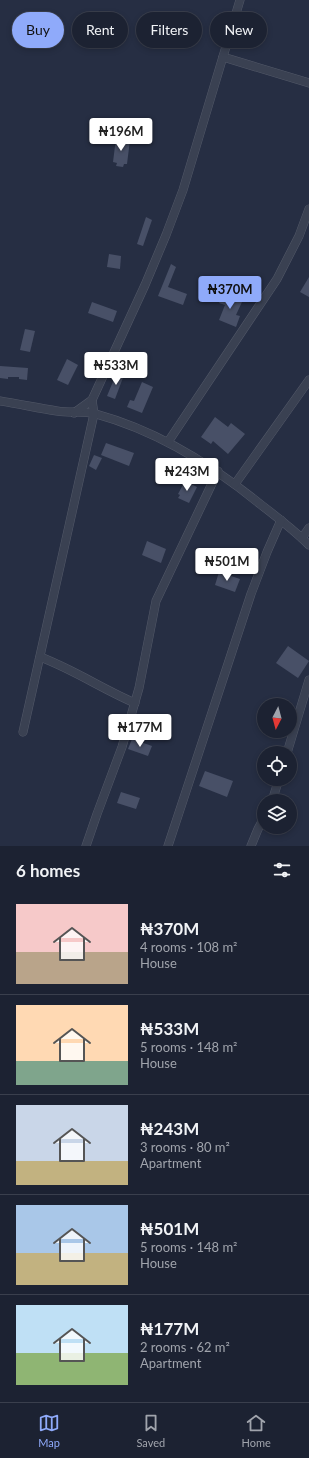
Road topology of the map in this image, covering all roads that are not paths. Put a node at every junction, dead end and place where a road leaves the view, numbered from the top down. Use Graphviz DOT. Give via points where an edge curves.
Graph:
graph roads {
  1 [pos="240,0"];
  2 [pos="223,57"];
  3 [pos="309,83"];
  4 [pos="309,209"];
  5 [pos="309,380"];
  6 [pos="92,400"];
  7 [pos="0,401"];
  8 [pos="74,413"];
  9 [pos="94,414"];
  10 [pos="168,442"];
  11 [pos="218,471"];
  12 [pos="236,484"];
  13 [pos="281,520"];
  14 [pos="309,528"];
  15 [pos="302,538"];
  16 [pos="309,545"];
  17 [pos="40,657"];
  18 [pos="309,680"];
  19 [pos="135,703"];
  20 [pos="23,732"];
  21 [pos="289,746"];
  22 [pos="257,831"];
  23 [pos="86,846"];
  24 [pos="168,846"];
  25 [pos="251,846"];
  1 -- 2 [label="street"];
  2 -- 3 [label="street"];
  2 -- 6 [label="street" via="183,190 166,235"];
  4 -- 10 [label="street" via="299,236 277,279"];
  5 -- 12 [label="street"];
  6 -- 8 [label="street"];
  6 -- 9 [label="street"];
  7 -- 8 [label="street"];
  8 -- 9 [label="street"];
  9 -- 10 [label="street" via="130,424"];
  9 -- 17 [label="street"];
  10 -- 11 [label="street"];
  11 -- 12 [label="street"];
  11 -- 19 [label="street" via="156,601"];
  12 -- 13 [label="street"];
  13 -- 15 [label="street"];
  13 -- 24 [label="street" via="249,602"];
  14 -- 15 [label="street"];
  15 -- 16 [label="street"];
  17 -- 19 [label="street" via="60,664 114,695"];
  17 -- 20 [label="street"];
  18 -- 21 [label="street"];
  19 -- 23 [label="street"];
  22 -- 25 [label="street"];
}
